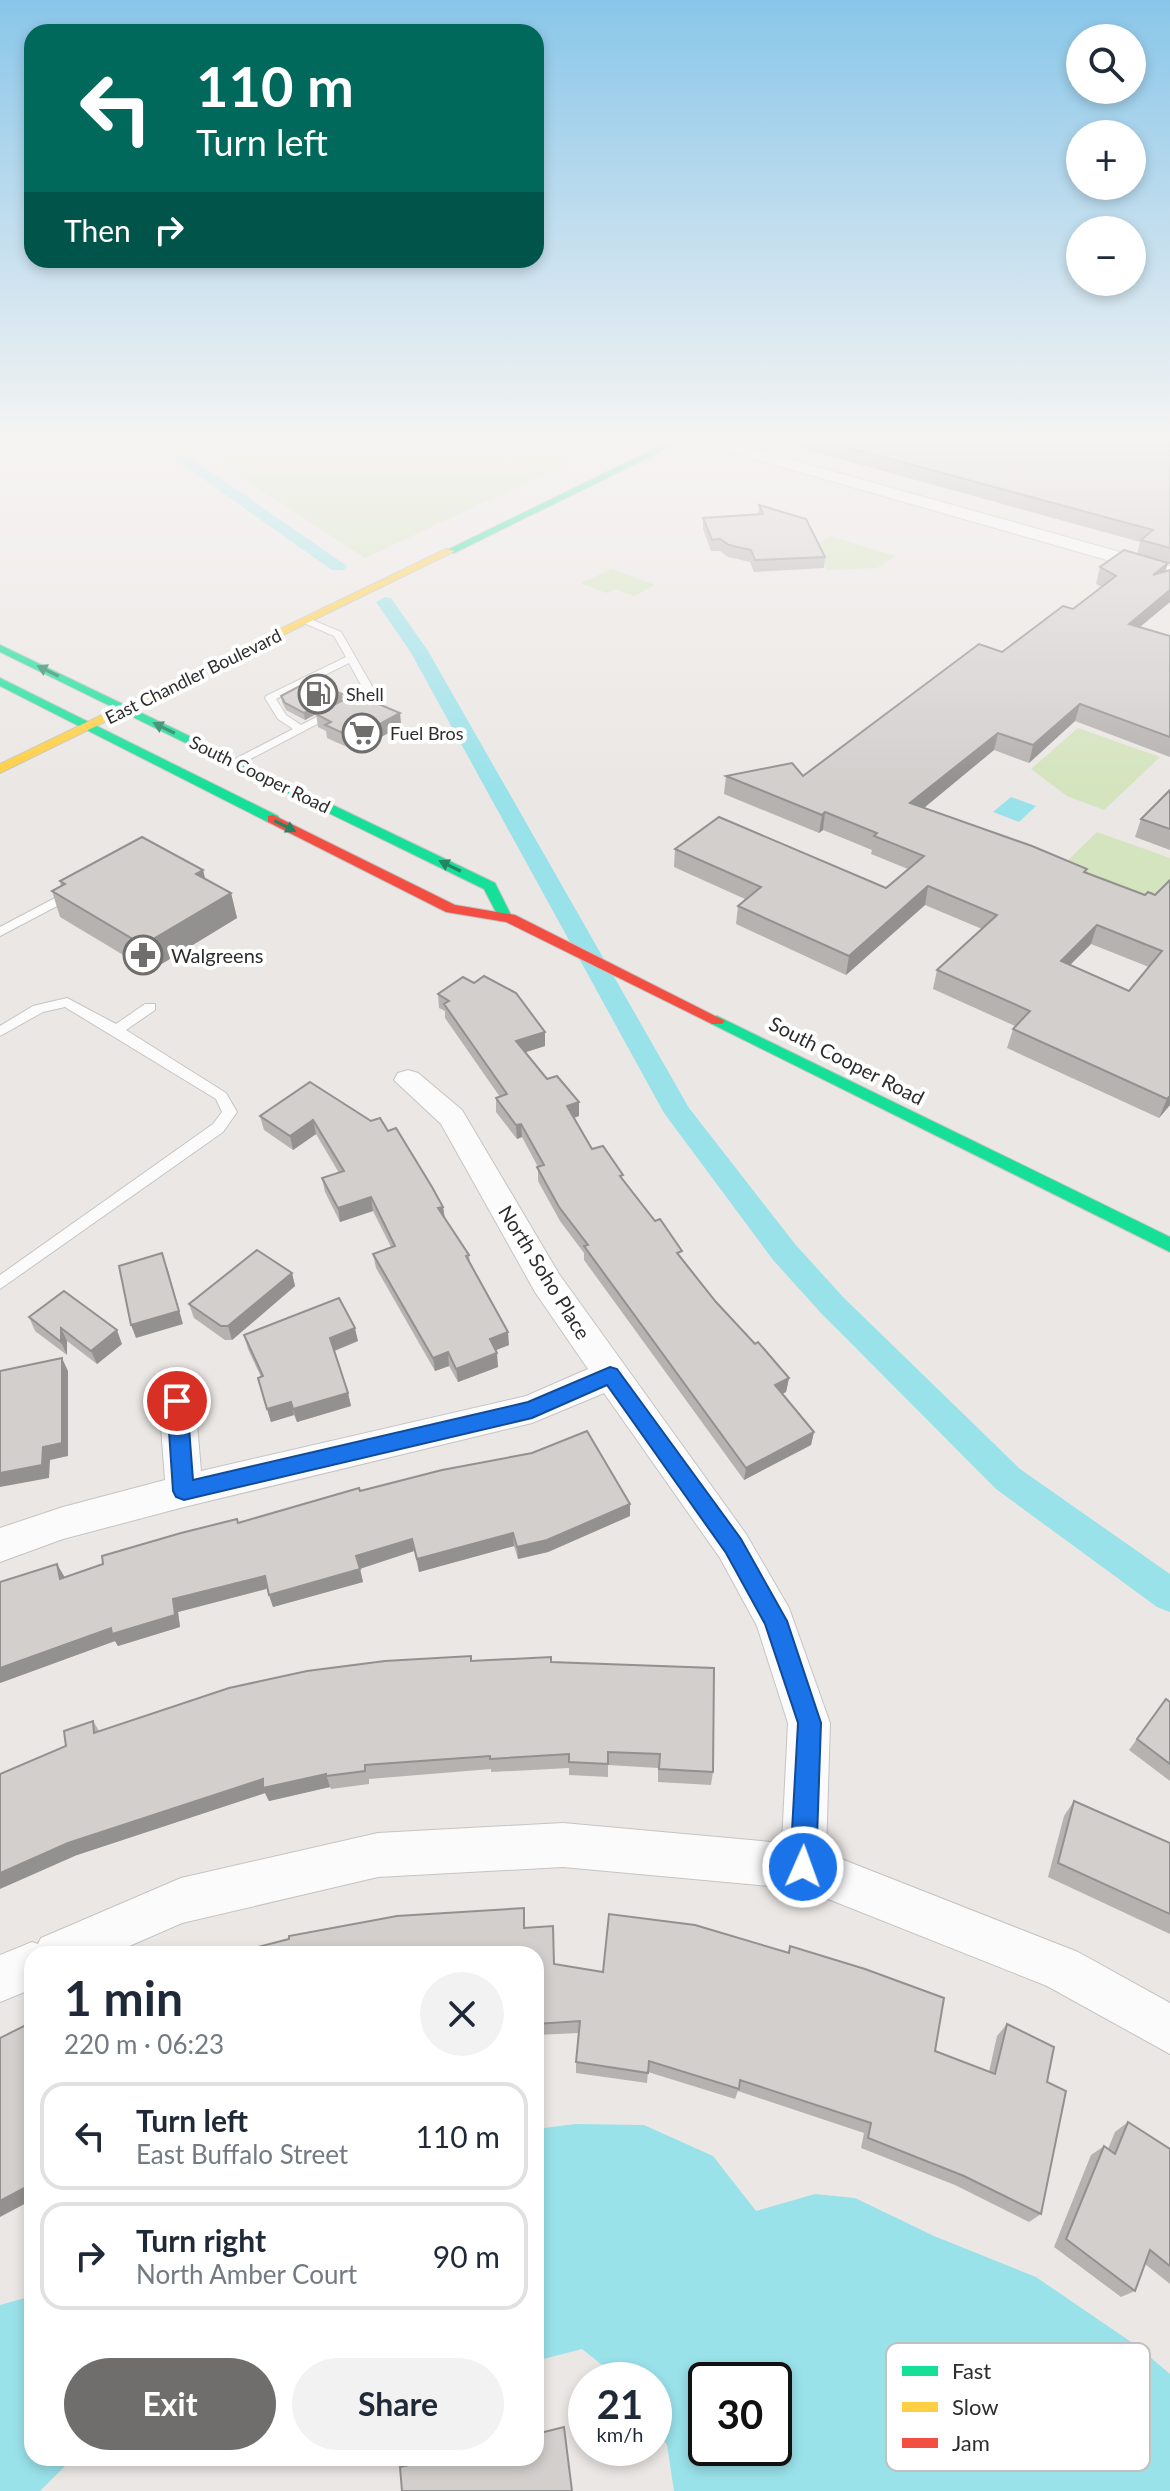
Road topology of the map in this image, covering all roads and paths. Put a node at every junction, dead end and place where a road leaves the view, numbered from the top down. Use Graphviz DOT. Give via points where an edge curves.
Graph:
graph roads {
  1 [pos="448,552"];
  2 [pos="1100,552"];
  3 [pos="1170,572"];
  4 [pos="307,621"];
  5 [pos="0,648"];
  6 [pos="351,658"];
  7 [pos="0,681"];
  8 [pos="122,682"];
  9 [pos="96,695"];
  10 [pos="124,709"];
  11 [pos="61,712"];
  12 [pos="42,721"];
  13 [pos="90,726"];
  14 [pos="300,729"];
  15 [pos="237,762"];
  16 [pos="0,769"];
  17 [pos="83,887"];
  18 [pos="504,915"];
  19 [pos="0,932"];
  20 [pos="150,1007"];
  21 [pos="116,1030"];
  22 [pos="0,1032"];
  23 [pos="408,1080"];
  24 [pos="1170,1245"];
  25 [pos="0,1283"];
  26 [pos="610,1375"];
  27 [pos="177,1401"];
  28 [pos="184,1491"];
  29 [pos="0,1545"];
  30 [pos="803,1867"];
  31 [pos="76,1946"];
  32 [pos="24,1968"];
  33 [pos="0,1979"];
  34 [pos="1170,2030"];
  1 -- 4 [label="main road, East Chandler Boulevard"];
  2 -- 3 [label="street"];
  4 -- 6 [label="lane" via="338,634"];
  4 -- 10 [label="main road, East Chandler Boulevard"];
  9 -- 5 [label="main road, South Cooper Road, one-way"];
  6 -- 14 [label="lane" via="371,693"];
  6 -- 14 [label="lane" via="270,698 282,717"];
  7 -- 11 [label="main road, South Cooper Road"];
  8 -- 9 [label="main road, East Chandler Boulevard"];
  9 -- 10 [label="main road, South Cooper Road"];
  9 -- 11 [label="main road, East Chandler Boulevard"];
  10 -- 13 [label="main road, East Chandler Boulevard"];
  15 -- 10 [label="main road, South Cooper Road, one-way"];
  11 -- 12 [label="main road, East Chandler Boulevard"];
  11 -- 13 [label="main road, South Cooper Road"];
  13 -- 16 [label="main road, East Chandler Boulevard"];
  13 -- 18 [label="main road, South Cooper Road, one-way" via="451,909"];
  14 -- 15 [label="lane"];
  18 -- 15 [label="main road, South Cooper Road, one-way" via="490,886"];
  17 -- 19 [label="lane"];
  18 -- 24 [label="main road, South Cooper Road"];
  20 -- 21 [label="lane"];
  21 -- 22 [label="lane" via="67,1002 38,1009"];
  21 -- 25 [label="lane" via="221,1096 230,1112 218,1128"];
  23 -- 26 [label="street, North Soho Place" via="452,1117 547,1283"];
  26 -- 28 [label="street" via="532,1409"];
  26 -- 30 [label="street, North Soho Place" via="733,1546 775,1621 809,1723"];
  27 -- 28 [label="street"];
  28 -- 29 [label="street"];
  30 -- 31 [label="street" via="563,1845 378,1855 181,1901"];
  30 -- 34 [label="street" via="1062,1968"];
  32 -- 33 [label="street"];
}
